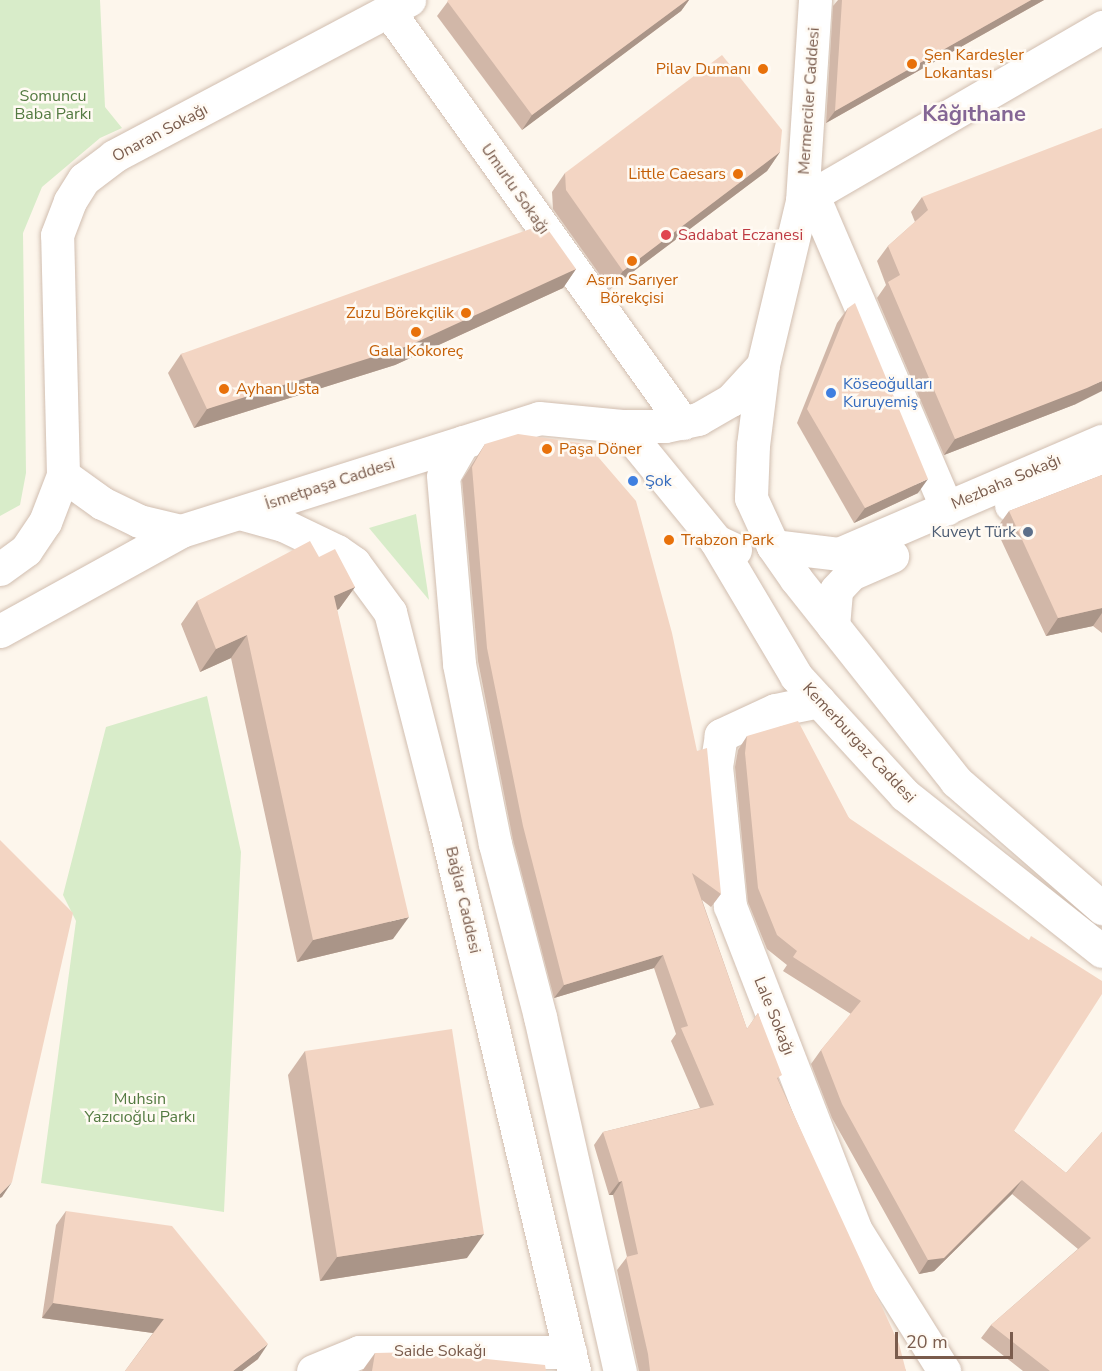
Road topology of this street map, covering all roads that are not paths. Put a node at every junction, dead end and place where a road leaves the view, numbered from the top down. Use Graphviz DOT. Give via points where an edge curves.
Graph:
graph roads {
  1 [pos="815,0"];
  2 [pos="400,6"];
  3 [pos="1102,27"];
  4 [pos="808,198"];
  5 [pos="763,365"];
  6 [pos="683,423"];
  7 [pos="622,426"];
  8 [pos="1102,441"];
  9 [pos="463,442"];
  10 [pos="1102,467"];
  11 [pos="63,475"];
  12 [pos="947,507"];
  13 [pos="240,513"];
  14 [pos="181,531"];
  15 [pos="716,541"];
  16 [pos="773,546"];
  17 [pos="0,569"];
  18 [pos="796,579"];
  19 [pos="836,590"];
  20 [pos="833,626"];
  21 [pos="0,631"];
  22 [pos="819,701"];
  23 [pos="1102,908"];
  24 [pos="1102,951"];
  25 [pos="572,1361"];
  26 [pos="313,1371"];
  27 [pos="620,1371"];
  28 [pos="944,1371"];
  1 -- 4 [label="street, Mermerciler Caddesi"];
  2 -- 6 [label="street, Umurlu Sokağı"];
  2 -- 11 [label="street, Onaran Sokağı" via="114,156 84,179 70,201 57,235"];
  3 -- 4 [label="street"];
  4 -- 5 [label="street, Mermerciler Caddesi"];
  4 -- 12 [label="street"];
  5 -- 6 [label="street, İsmetpaşa Caddesi" via="731,400"];
  5 -- 16 [label="street, Mermerciler Caddesi" via="751,498"];
  6 -- 7 [label="street, İsmetpaşa Caddesi"];
  7 -- 9 [label="street, İsmetpaşa Caddesi" via="539,418"];
  7 -- 15 [label="street, Kemerburgaz Caddesi"];
  8 -- 12 [label="street, Mezbaha Sokağı"];
  9 -- 13 [label="street, İsmetpaşa Caddesi"];
  9 -- 27 [label="street" via="443,476 459,664 495,844 540,1017"];
  10 -- 19 [label="street, Mezbaha Sokağı" via="851,574"];
  11 -- 14 [label="street" via="102,504 139,521"];
  11 -- 17 [label="street" via="45,522 26,550"];
  12 -- 16 [label="street, Mezbaha Sokağı" via="839,554"];
  13 -- 14 [label="street, İsmetpaşa Caddesi"];
  13 -- 25 [label="street, Bağlar Caddesi" via="283,525 337,551 354,563 390,612 446,826"];
  14 -- 21 [label="street, İsmetpaşa Caddesi"];
  15 -- 18 [label="street"];
  15 -- 22 [label="street, Kemerburgaz Caddesi" via="796,676"];
  16 -- 18 [label="street"];
  18 -- 19 [label="street"];
  18 -- 20 [label="street"];
  19 -- 20 [label="street"];
  20 -- 23 [label="street" via="956,782"];
  22 -- 24 [label="street, Kemerburgaz Caddesi" via="905,795"];
  22 -- 28 [label="street, Lale Sokağı" via="776,710 721,735 716,766 730,906 855,1229"];
  25 -- 26 [label="street, Saide Sokağı" via="359,1352"];
}
